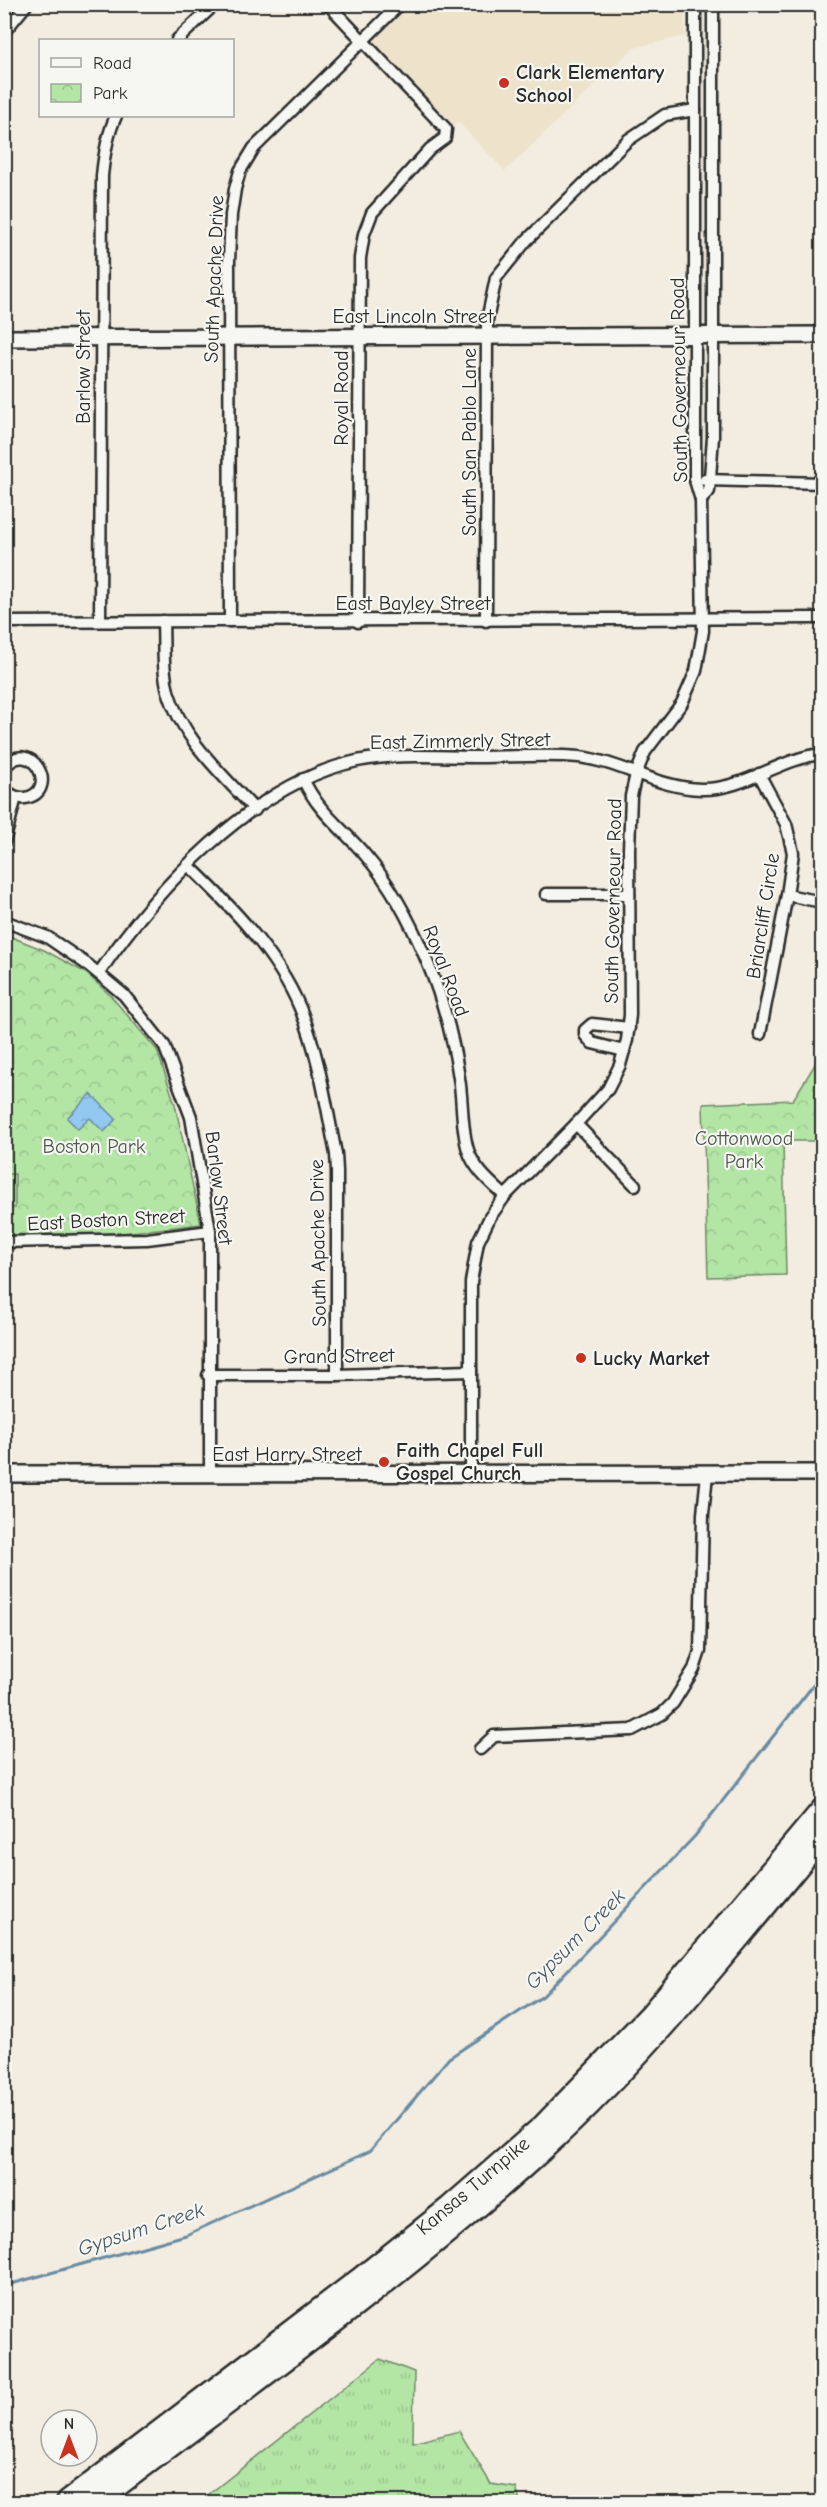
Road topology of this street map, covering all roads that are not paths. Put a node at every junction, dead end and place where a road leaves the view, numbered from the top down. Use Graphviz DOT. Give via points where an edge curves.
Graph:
graph roads {
  1 [pos="27,4"];
  2 [pos="215,4"];
  3 [pos="328,4"];
  4 [pos="400,4"];
  5 [pos="694,4"];
  6 [pos="713,4"];
  7 [pos="4,32"];
  8 [pos="178,39"];
  9 [pos="363,42"];
  10 [pos="695,110"];
  11 [pos="116,117"];
  12 [pos="696,335"];
  13 [pos="713,335"];
  14 [pos="822,335"];
  15 [pos="229,337"];
  16 [pos="360,337"];
  17 [pos="487,337"];
  18 [pos="4,338"];
  19 [pos="100,338"];
  20 [pos="695,480"];
  21 [pos="709,480"];
  22 [pos="822,483"];
  23 [pos="701,500"];
  24 [pos="822,618"];
  25 [pos="703,620"];
  26 [pos="4,621"];
  27 [pos="100,621"];
  28 [pos="163,621"];
  29 [pos="230,621"];
  30 [pos="486,621"];
  31 [pos="358,622"];
  32 [pos="822,754"];
  33 [pos="4,768"];
  34 [pos="636,774"];
  35 [pos="759,774"];
  36 [pos="303,779"];
  37 [pos="4,788"];
  38 [pos="16,797"];
  39 [pos="255,810"];
  40 [pos="4,842"];
  41 [pos="188,865"];
  42 [pos="546,894"];
  43 [pos="629,894"];
  44 [pos="788,895"];
  45 [pos="822,902"];
  46 [pos="4,921"];
  47 [pos="99,973"];
  48 [pos="629,1028"];
  49 [pos="760,1034"];
  50 [pos="624,1051"];
  51 [pos="576,1124"];
  52 [pos="635,1185"];
  53 [pos="505,1196"];
  54 [pos="210,1231"];
  55 [pos="4,1242"];
  56 [pos="471,1371"];
  57 [pos="208,1375"];
  58 [pos="337,1376"];
  59 [pos="822,1473"];
  60 [pos="4,1474"];
  61 [pos="471,1474"];
  62 [pos="707,1474"];
  63 [pos="210,1475"];
  64 [pos="480,1749"];
  65 [pos="822,1810"];
  66 [pos="822,1837"];
  67 [pos="67,2502"];
  68 [pos="96,2502"];
  1 -- 7 [label="street"];
  2 -- 8 [label="street"];
  3 -- 9 [label="street"];
  4 -- 9 [label="street, South Apache Drive"];
  5 -- 10 [label="street, South Governeour Road"];
  6 -- 13 [label="street, South Governeour Road"];
  9 -- 15 [label="street, South Apache Drive" via="265,136 240,171 231,215"];
  9 -- 16 [label="street, Royal Road" via="446,129 445,138 430,149 372,213 360,258"];
  10 -- 12 [label="street, South Governeour Road"];
  10 -- 17 [label="street, South San Pablo Lane" via="665,115 628,140 526,241 496,278"];
  11 -- 19 [label="street, Barlow Street" via="102,176"];
  12 -- 13 [label="street, East Lincoln Street"];
  12 -- 17 [label="street, East Lincoln Street"];
  12 -- 20 [label="street, South Governeour Road"];
  13 -- 14 [label="street, East Lincoln Street"];
  13 -- 21 [label="street, South Governeour Road"];
  15 -- 16 [label="street, East Lincoln Street"];
  15 -- 19 [label="street, East Lincoln Street"];
  15 -- 29 [label="street, South Apache Drive"];
  16 -- 17 [label="street, East Lincoln Street"];
  16 -- 31 [label="street, Royal Road"];
  17 -- 30 [label="street, South San Pablo Lane"];
  18 -- 19 [label="street, East Lincoln Street"];
  19 -- 27 [label="street, Barlow Street"];
  20 -- 21 [label="street"];
  20 -- 23 [label="street, South Governeour Road"];
  21 -- 22 [label="street"];
  21 -- 23 [label="street, South Governeour Road" via="709,491"];
  23 -- 25 [label="street, South Governeour Road"];
  24 -- 25 [label="street, East Bayley Street"];
  25 -- 30 [label="street, East Bayley Street"];
  25 -- 34 [label="street, South Governeour Road" via="699,657 688,692 651,744"];
  26 -- 27 [label="street, East Bayley Street"];
  27 -- 28 [label="street, East Bayley Street"];
  28 -- 29 [label="street, East Bayley Street"];
  28 -- 39 [label="street" via="165,674 173,706 207,759"];
  29 -- 31 [label="street, East Bayley Street"];
  30 -- 31 [label="street, East Bayley Street"];
  32 -- 35 [label="street, East Zimmerly Street" via="794,759"];
  33 -- 38 [label="street" via="11,761 26,758 40,770 42,783 36,792"];
  34 -- 35 [label="street, East Zimmerly Street" via="676,786 704,789 734,784"];
  34 -- 36 [label="street, East Zimmerly Street" via="579,757 403,757 357,761"];
  34 -- 43 [label="street, South Governeour Road" via="629,809"];
  35 -- 44 [label="street, Briarcliff Circle" via="791,837"];
  36 -- 39 [label="street, East Zimmerly Street"];
  36 -- 53 [label="street, Royal Road" via="319,808 380,874 425,957 450,1030 468,1150 479,1171"];
  37 -- 38 [label="street"];
  38 -- 40 [label="street"];
  39 -- 41 [label="street, East Zimmerly Street"];
  41 -- 47 [label="street, East Zimmerly Street" via="164,889"];
  41 -- 58 [label="street, South Apache Drive" via="267,953 299,1007 311,1039 336,1154"];
  42 -- 43 [label="street"];
  43 -- 48 [label="street, South Governeour Road"];
  44 -- 45 [label="street"];
  44 -- 49 [label="street, Briarcliff Circle"];
  46 -- 47 [label="street" via="46,937"];
  47 -- 54 [label="street, Barlow Street" via="124,995 164,1045 191,1117"];
  48 -- 50 [label="street, South Governeour Road"];
  48 -- 50 [label="street" via="592,1024 585,1035 592,1043"];
  50 -- 51 [label="street, South Governeour Road" via="608,1089"];
  51 -- 52 [label="street"];
  51 -- 53 [label="street, South Governeour Road"];
  53 -- 56 [label="street, South Governeour Road" via="484,1228 474,1255"];
  54 -- 55 [label="street, East Boston Street" via="147,1239"];
  54 -- 57 [label="street, Barlow Street"];
  56 -- 58 [label="street, Grand Street"];
  56 -- 61 [label="street, South Governeour Road"];
  57 -- 58 [label="street, Grand Street"];
  57 -- 63 [label="street, Barlow Street"];
  59 -- 62 [label="street, East Harry Street"];
  60 -- 63 [label="street, East Harry Street"];
  61 -- 62 [label="street, East Harry Street"];
  61 -- 63 [label="street, East Harry Street"];
  62 -- 64 [label="street" via="700,1651 673,1703 662,1714 632,1730 494,1736"];
  65 -- 67 [label="highway, Kansas Turnpike" via="651,2014 543,2126 361,2278"];
  66 -- 68 [label="highway, Kansas Turnpike" via="652,2040 523,2168 431,2245"];
}
